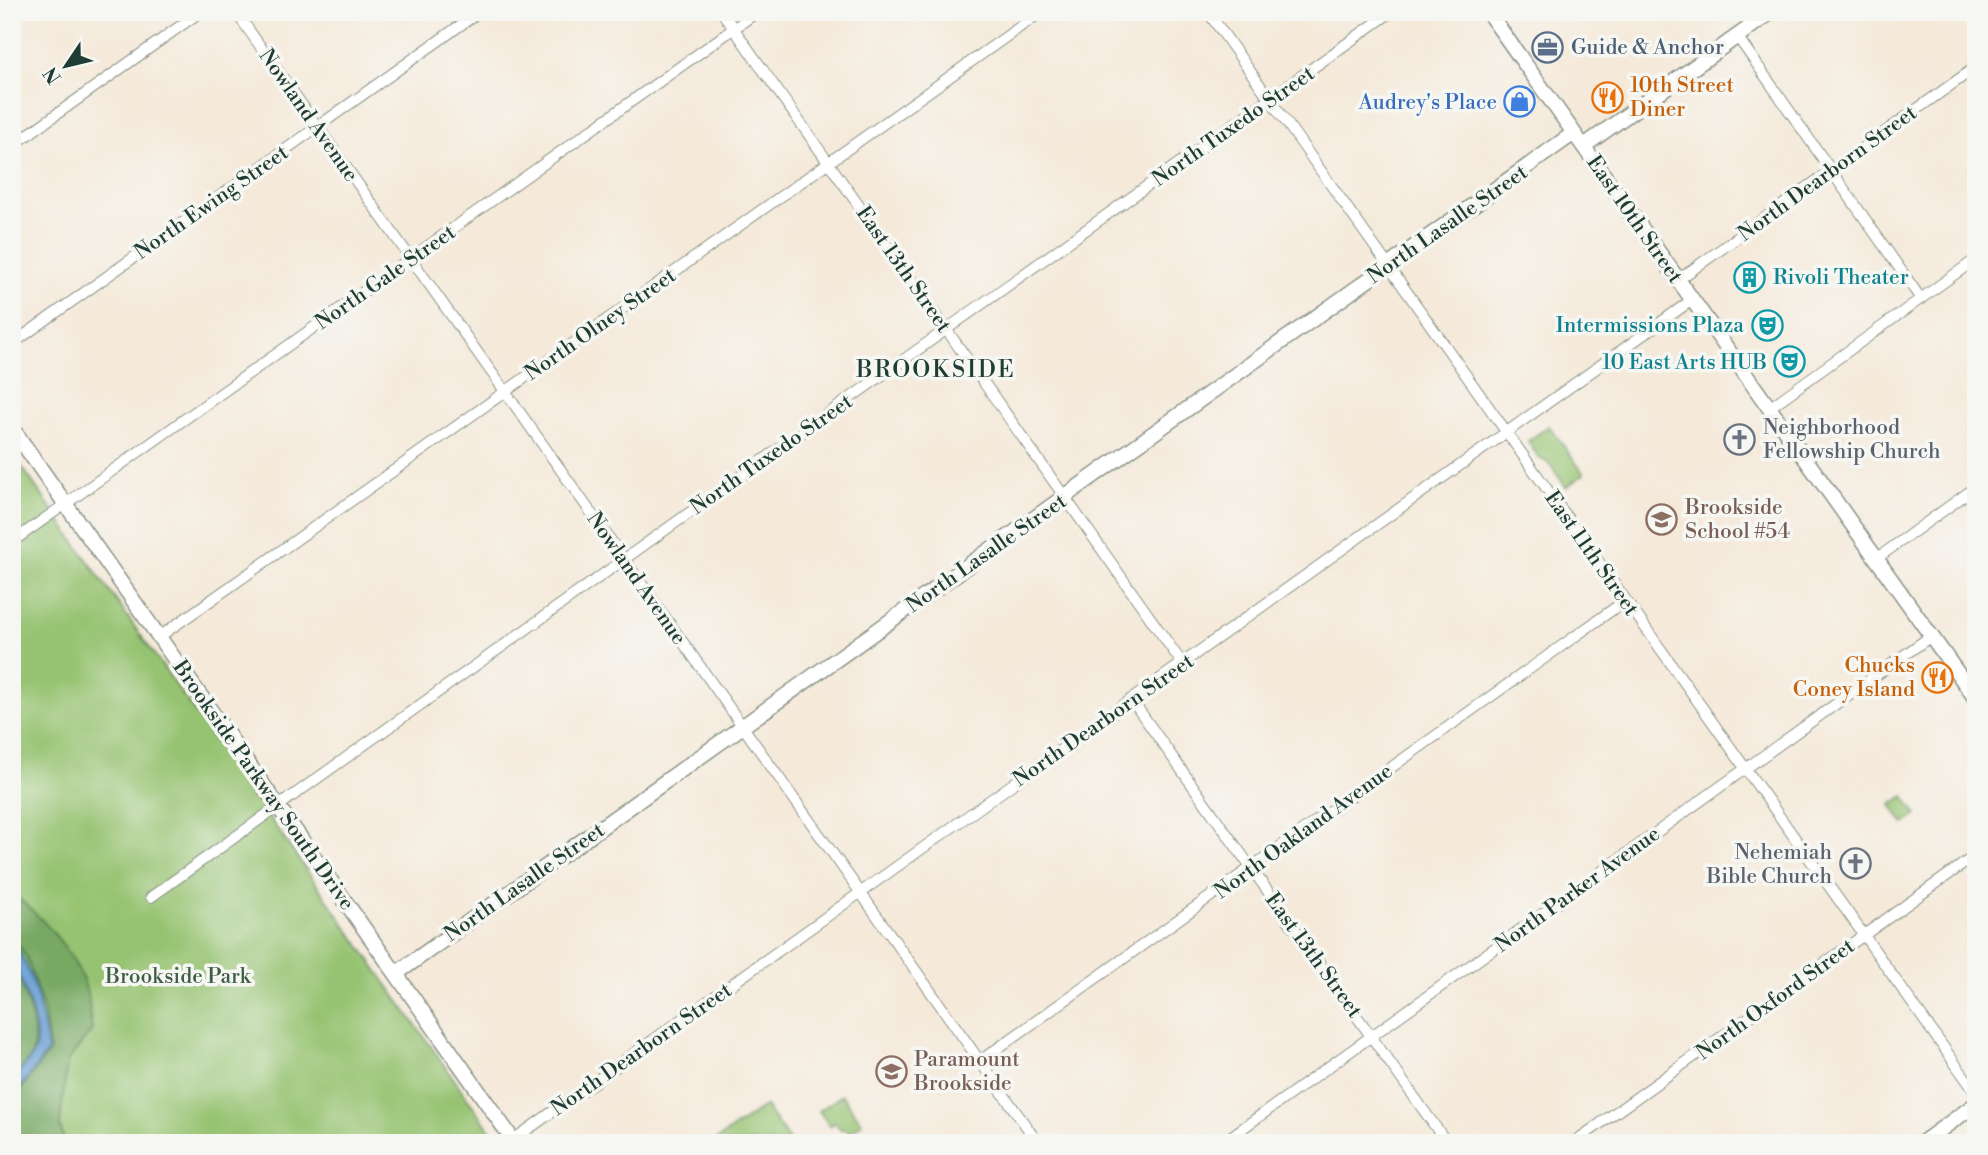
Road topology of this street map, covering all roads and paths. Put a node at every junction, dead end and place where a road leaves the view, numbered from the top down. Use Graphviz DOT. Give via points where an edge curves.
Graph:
graph roads {
  1 [pos="201,12"];
  2 [pos="236,12"];
  3 [pos="479,12"];
  4 [pos="722,12"];
  5 [pos="757,12"];
  6 [pos="1041,12"];
  7 [pos="1208,12"];
  8 [pos="1391,12"];
  9 [pos="1488,12"];
  10 [pos="1771,12"];
  11 [pos="734,29"];
  12 [pos="1737,36"];
  13 [pos="1976,67"];
  14 [pos="1270,100"];
  15 [pos="318,126"];
  16 [pos="1574,134"];
  17 [pos="12,146"];
  18 [pos="1584,146"];
  19 [pos="829,163"];
  20 [pos="1831,171"];
  21 [pos="411,258"];
  22 [pos="1976,259"];
  23 [pos="1388,267"];
  24 [pos="1678,280"];
  25 [pos="1921,299"];
  26 [pos="1692,300"];
  27 [pos="946,330"];
  28 [pos="12,344"];
  29 [pos="505,392"];
  30 [pos="1769,408"];
  31 [pos="12,428"];
  32 [pos="1506,432"];
  33 [pos="1976,487"];
  34 [pos="1064,497"];
  35 [pos="66,504"];
  36 [pos="12,542"];
  37 [pos="624,559"];
  38 [pos="1876,559"];
  39 [pos="1626,600"];
  40 [pos="1931,636"];
  41 [pos="159,637"];
  42 [pos="1182,663"];
  43 [pos="1131,699"];
  44 [pos="1976,699"];
  45 [pos="742,726"];
  46 [pos="1746,769"];
  47 [pos="279,805"];
  48 [pos="1976,855"];
  49 [pos="1252,868"];
  50 [pos="860,892"];
  51 [pos="151,897"];
  52 [pos="1863,935"];
  53 [pos="397,973"];
  54 [pos="1371,1036"];
  55 [pos="980,1061"];
  56 [pos="1976,1093"];
  57 [pos="1976,1104"];
  58 [pos="514,1141"];
  59 [pos="1038,1143"];
  60 [pos="1222,1143"];
  61 [pos="1447,1143"];
  62 [pos="1573,1143"];
  63 [pos="1922,1143"];
  1 -- 17 [label="street"];
  2 -- 15 [label="street, Nowland Avenue"];
  3 -- 15 [label="street, North Ewing Street"];
  4 -- 11 [label="street, East 13th Street"];
  5 -- 11 [label="street, North Gale Street"];
  6 -- 19 [label="street, North Olney Street"];
  7 -- 14 [label="street, East 11th Street"];
  8 -- 14 [label="street, North Tuxedo Street"];
  9 -- 16 [label="main road, East 10th Street"];
  10 -- 12 [label="main road"];
  11 -- 19 [label="street, East 13th Street"];
  11 -- 21 [label="street, North Gale Street"];
  12 -- 18 [label="main road"];
  12 -- 20 [label="street"];
  13 -- 20 [label="street, North Dearborn Street"];
  14 -- 23 [label="street, East 11th Street"];
  14 -- 27 [label="street, North Tuxedo Street"];
  15 -- 21 [label="street, Nowland Avenue"];
  15 -- 28 [label="street, North Ewing Street"];
  16 -- 18 [label="main road, East 10th Street"];
  16 -- 23 [label="main road, North Lasalle Street"];
  18 -- 24 [label="main road, East 10th Street"];
  19 -- 27 [label="street, East 13th Street"];
  19 -- 29 [label="street, North Olney Street"];
  20 -- 24 [label="street, North Dearborn Street"];
  20 -- 25 [label="street"];
  21 -- 29 [label="street, Nowland Avenue"];
  21 -- 35 [label="street, North Gale Street"];
  22 -- 25 [label="street"];
  23 -- 32 [label="street, East 11th Street"];
  23 -- 34 [label="main road, North Lasalle Street"];
  24 -- 26 [label="main road, East 10th Street"];
  25 -- 30 [label="street"];
  26 -- 30 [label="main road, East 10th Street"];
  26 -- 32 [label="street, North Dearborn Street"];
  27 -- 34 [label="street, East 13th Street"];
  27 -- 37 [label="street, North Tuxedo Street"];
  29 -- 37 [label="street, Nowland Avenue"];
  29 -- 41 [label="street, North Olney Street"];
  30 -- 38 [label="main road, East 10th Street"];
  31 -- 35 [label="main road, Brookside Parkway South Drive"];
  32 -- 39 [label="street, East 11th Street"];
  32 -- 42 [label="street, North Dearborn Street"];
  33 -- 38 [label="street"];
  34 -- 42 [label="street, East 13th Street"];
  34 -- 45 [label="main road, North Lasalle Street"];
  35 -- 36 [label="street, North Gale Street"];
  35 -- 41 [label="main road, Brookside Parkway South Drive"];
  37 -- 45 [label="street, Nowland Avenue"];
  37 -- 47 [label="street, North Tuxedo Street"];
  38 -- 40 [label="main road, East 10th Street"];
  39 -- 46 [label="street, East 11th Street"];
  39 -- 49 [label="street, North Oakland Avenue"];
  40 -- 44 [label="main road, East 10th Street"];
  40 -- 46 [label="street, North Parker Avenue"];
  41 -- 47 [label="main road, Brookside Parkway South Drive"];
  42 -- 43 [label="street, North Dearborn Street"];
  43 -- 49 [label="street, East 13th Street"];
  43 -- 50 [label="street, North Dearborn Street"];
  45 -- 50 [label="street, Nowland Avenue"];
  45 -- 53 [label="main road, North Lasalle Street"];
  46 -- 52 [label="street, East 11th Street"];
  46 -- 54 [label="street, North Parker Avenue"];
  47 -- 51 [label="street, North Tuxedo Street"];
  47 -- 53 [label="main road, Brookside Parkway South Drive"];
  48 -- 52 [label="street, North Oxford Street"];
  49 -- 54 [label="street, East 13th Street"];
  49 -- 55 [label="street, North Oakland Avenue"];
  50 -- 55 [label="street, Nowland Avenue"];
  50 -- 58 [label="street, North Dearborn Street"];
  52 -- 56 [label="street, East 11th Street"];
  52 -- 62 [label="street, North Oxford Street"];
  53 -- 58 [label="main road, Brookside Parkway South Drive"];
  54 -- 60 [label="street, North Parker Avenue"];
  54 -- 61 [label="street, East 13th Street"];
  55 -- 59 [label="street, Nowland Avenue"];
  57 -- 63 [label="main road"];
}
